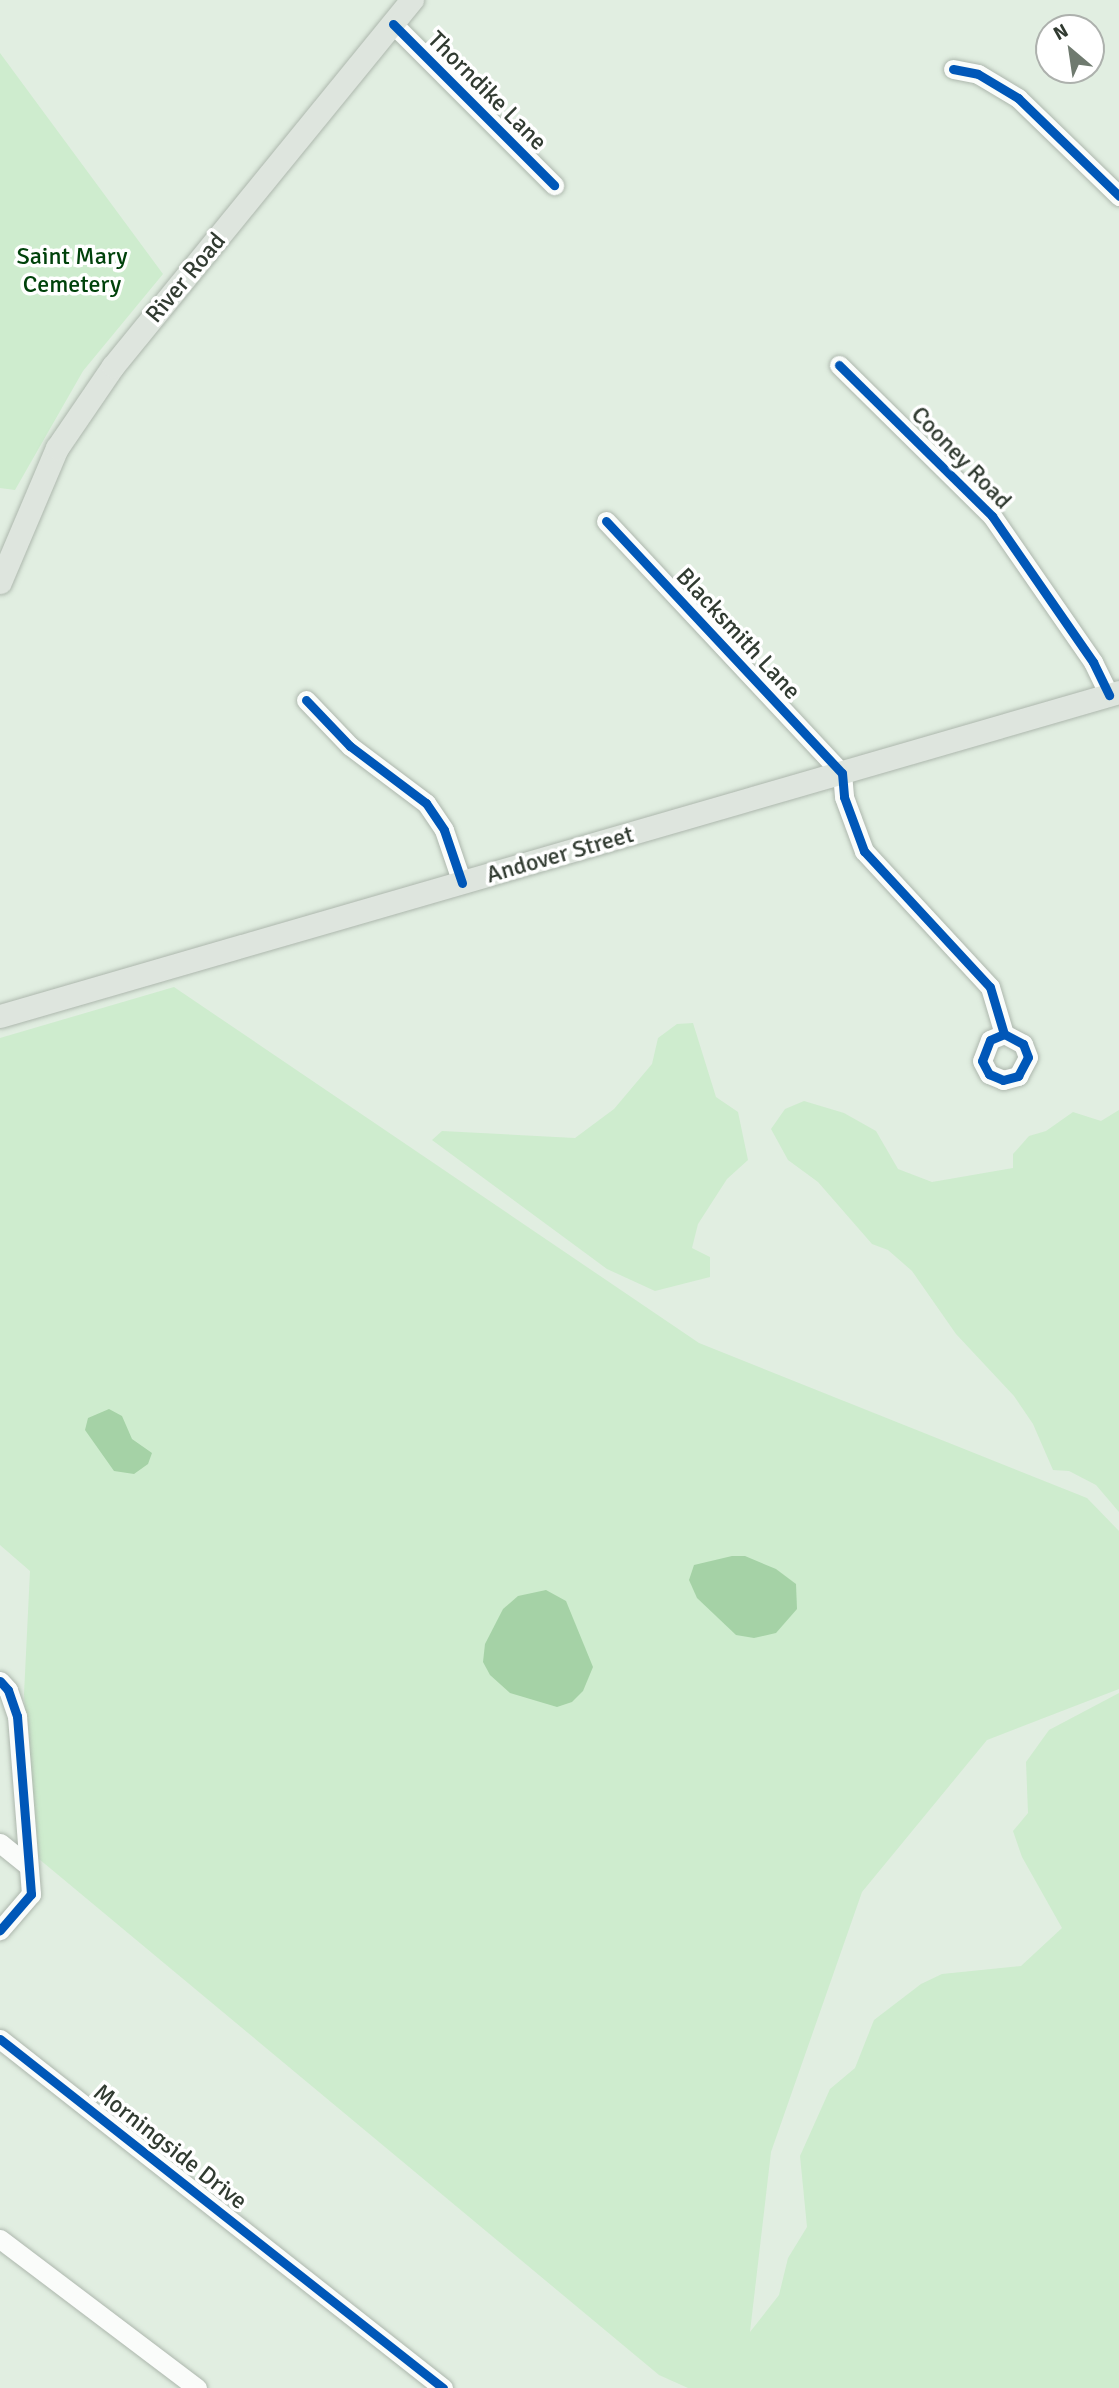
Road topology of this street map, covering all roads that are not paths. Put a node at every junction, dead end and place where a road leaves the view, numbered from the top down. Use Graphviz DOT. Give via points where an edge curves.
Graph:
graph roads {
  1 [pos="412,0"];
  2 [pos="393,24"];
  3 [pos="953,69"];
  4 [pos="554,185"];
  5 [pos="1119,196"];
  6 [pos="839,365"];
  7 [pos="606,521"];
  8 [pos="0,582"];
  9 [pos="1114,694"];
  10 [pos="306,700"];
  11 [pos="842,773"];
  12 [pos="462,883"];
  13 [pos="0,1016"];
  14 [pos="1004,1034"];
  15 [pos="4,1685"];
  16 [pos="0,1843"];
  17 [pos="28,1866"];
  18 [pos="0,1930"];
  19 [pos="0,2039"];
  20 [pos="0,2239"];
  21 [pos="197,2388"];
  22 [pos="443,2388"];
  1 -- 2 [label="main road, River Road"];
  2 -- 4 [label="street, Thorndike Lane"];
  2 -- 8 [label="main road, River Road" via="113,366 57,448"];
  3 -- 5 [label="street" via="998,83 1018,98"];
  6 -- 9 [label="street, Cooney Road" via="992,516"];
  7 -- 11 [label="street, Blacksmith Lane"];
  9 -- 11 [label="main road, Andover Street"];
  10 -- 12 [label="street" via="350,746 431,809 444,830"];
  11 -- 12 [label="main road, Andover Street"];
  11 -- 14 [label="street" via="844,797 864,850 979,972 996,999"];
  12 -- 13 [label="main road, Andover Street"];
  15 -- 17 [label="street" via="17,1716"];
  16 -- 17 [label="street"];
  17 -- 18 [label="street" via="32,1894"];
  19 -- 22 [label="street, Morningside Drive"];
  20 -- 21 [label="street"];
}
